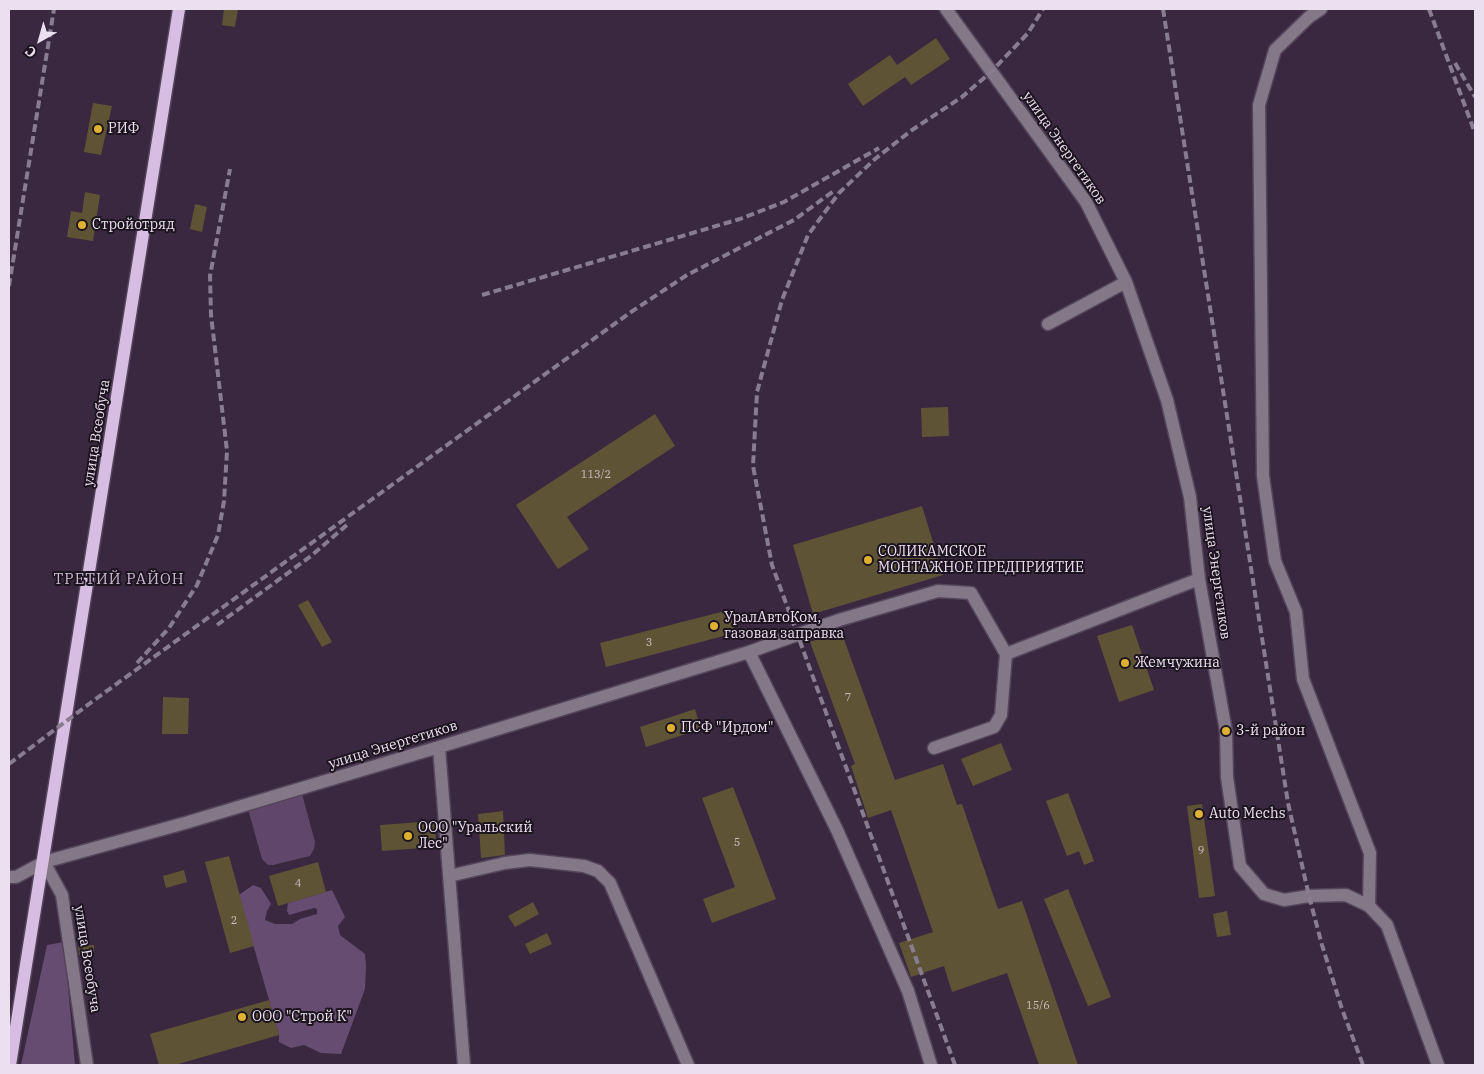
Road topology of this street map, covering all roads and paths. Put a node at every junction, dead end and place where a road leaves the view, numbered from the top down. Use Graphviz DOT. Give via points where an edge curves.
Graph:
graph roads {
  1 [pos="179,9"];
  2 [pos="946,9"];
  3 [pos="1321,9"];
  4 [pos="1126,282"];
  5 [pos="1048,324"];
  6 [pos="1199,579"];
  7 [pos="749,652"];
  8 [pos="1006,654"];
  9 [pos="439,748"];
  10 [pos="934,748"];
  11 [pos="44,862"];
  12 [pos="450,876"];
  13 [pos="9,877"];
  14 [pos="1369,906"];
  15 [pos="10,1065"];
  16 [pos="87,1065"];
  17 [pos="464,1065"];
  18 [pos="688,1065"];
  19 [pos="931,1065"];
  20 [pos="1438,1065"];
  1 -- 11 [label="main road, улица Всеобуча"];
  2 -- 4 [label="street, улица Энергетиков" via="1086,202"];
  3 -- 14 [label="street" via="1309,16 1276,50 1259,105 1263,476 1275,561 1296,612 1303,679 1370,853"];
  4 -- 5 [label="street"];
  4 -- 6 [label="street, улица Энергетиков" via="1169,410 1190,497"];
  6 -- 8 [label="street"];
  6 -- 14 [label="street, улица Энергетиков" via="1226,731 1227,777 1240,866 1264,894 1284,900 1346,895"];
  7 -- 8 [label="street, улица Энергетиков" via="839,620 938,591 971,593"];
  7 -- 9 [label="street, улица Энергетиков"];
  7 -- 19 [label="street" via="837,830 908,990"];
  8 -- 10 [label="street" via="1002,715 994,727"];
  9 -- 11 [label="street, улица Энергетиков"];
  9 -- 12 [label="street"];
  11 -- 13 [label="street"];
  11 -- 15 [label="main road, улица Всеобуча"];
  11 -- 16 [label="street, улица Всеобуча" via="62,894"];
  12 -- 17 [label="street"];
  12 -- 18 [label="street" via="530,860 584,866 598,871 610,883"];
  14 -- 20 [label="street, улица Энергетиков" via="1387,925"];
}
